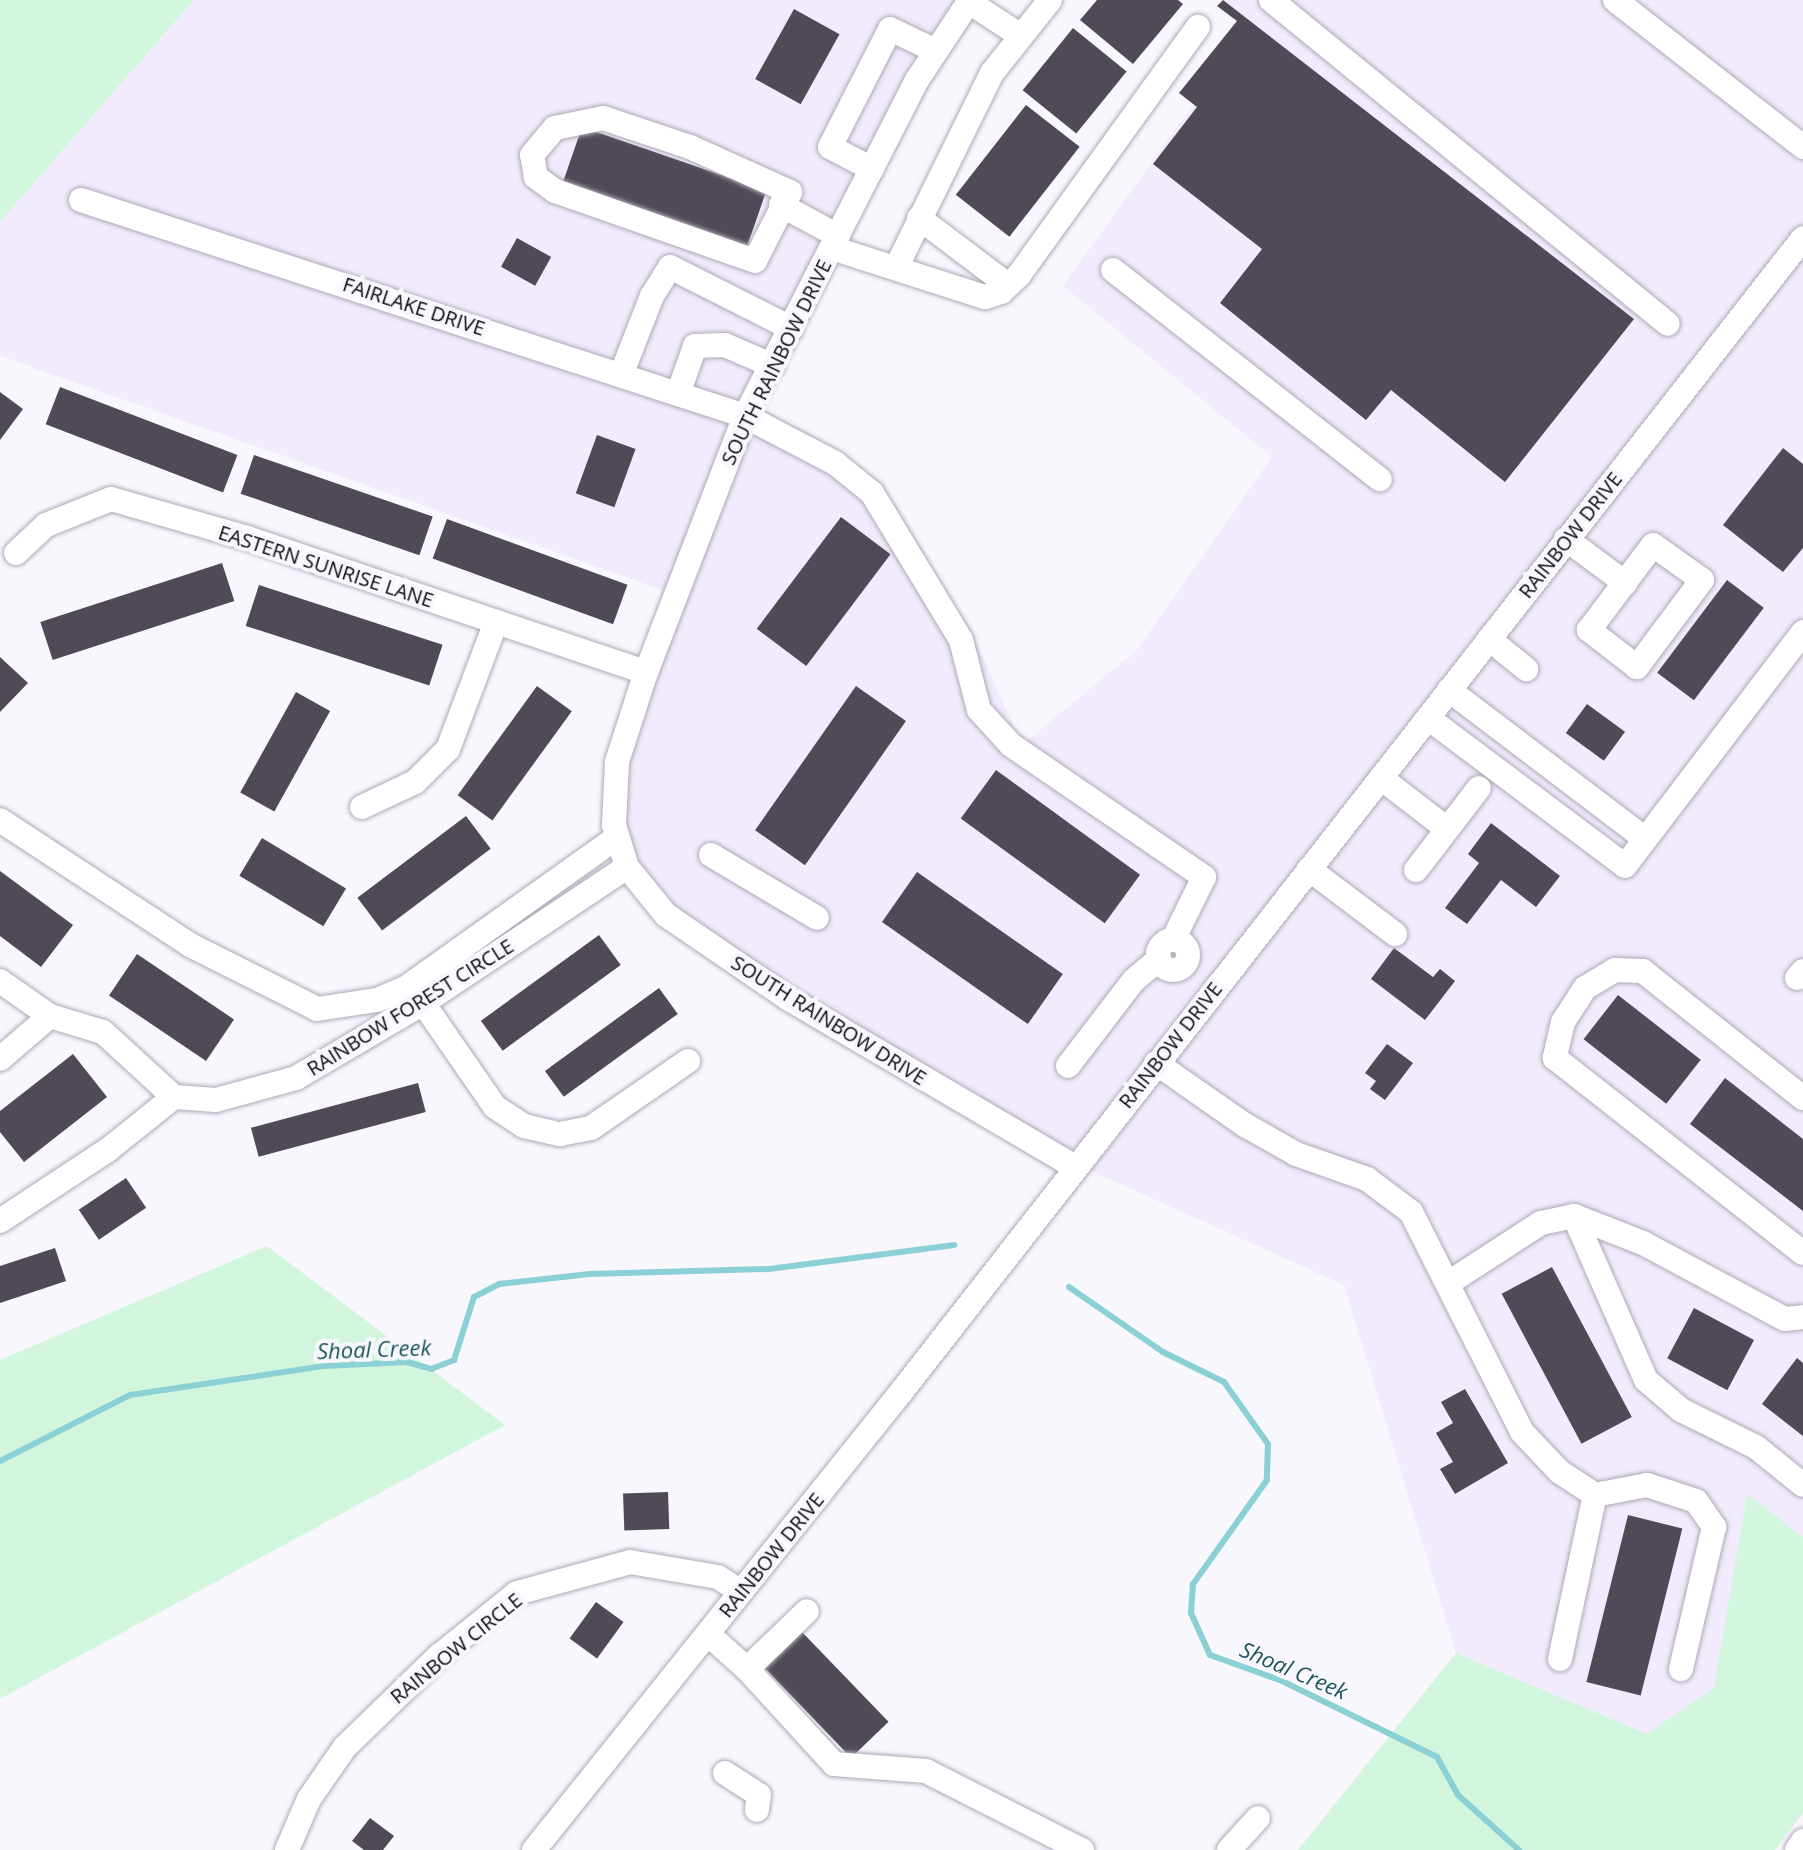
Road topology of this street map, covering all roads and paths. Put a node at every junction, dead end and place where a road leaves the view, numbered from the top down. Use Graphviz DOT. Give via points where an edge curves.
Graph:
graph roads {
  1 [pos="1050,0"];
  2 [pos="1271,0"];
  3 [pos="1615,0"];
  4 [pos="970,1"];
  5 [pos="1198,27"];
  6 [pos="1021,36"];
  7 [pos="936,51"];
  8 [pos="1803,147"];
  9 [pos="872,169"];
  10 [pos="81,200"];
  11 [pos="781,205"];
  12 [pos="919,218"];
  13 [pos="1803,238"];
  14 [pos="835,242"];
  15 [pos="897,266"];
  16 [pos="1113,270"];
  17 [pos="1008,285"];
  18 [pos="741,307"];
  19 [pos="1668,324"];
  20 [pos="791,328"];
  21 [pos="725,345"];
  22 [pos="773,366"];
  23 [pos="621,375"];
  24 [pos="678,394"];
  25 [pos="745,416"];
  26 [pos="1380,479"];
  27 [pos="1566,539"];
  28 [pos="16,553"];
  29 [pos="1625,583"];
  30 [pos="496,622"];
  31 [pos="1803,632"];
  32 [pos="1489,639"];
  33 [pos="1526,669"];
  34 [pos="646,672"];
  35 [pos="1449,690"];
  36 [pos="1428,718"];
  37 [pos="1381,778"];
  38 [pos="1479,788"];
  39 [pos="362,807"];
  40 [pos="0,820"];
  41 [pos="1447,829"];
  42 [pos="617,837"];
  43 [pos="1645,839"];
  44 [pos="711,855"];
  45 [pos="627,867"];
  46 [pos="1309,869"];
  47 [pos="1416,870"];
  48 [pos="817,918"];
  49 [pos="1395,934"];
  50 [pos="1166,950"];
  51 [pos="0,981"];
  52 [pos="1216,986"];
  53 [pos="417,994"];
  54 [pos="50,1016"];
  55 [pos="0,1059"];
  56 [pos="688,1061"];
  57 [pos="1156,1063"];
  58 [pos="1068,1066"];
  59 [pos="174,1097"];
  60 [pos="1803,1098"];
  61 [pos="1075,1167"];
  62 [pos="1574,1216"];
  63 [pos="0,1221"];
  64 [pos="1803,1253"];
  65 [pos="1450,1282"];
  66 [pos="1803,1317"];
  67 [pos="1803,1485"];
  68 [pos="1595,1495"];
  69 [pos="741,1592"];
  70 [pos="807,1611"];
  71 [pos="708,1634"];
  72 [pos="1560,1659"];
  73 [pos="747,1669"];
  74 [pos="1681,1669"];
  75 [pos="725,1773"];
  76 [pos="757,1810"];
  77 [pos="1258,1818"];
  78 [pos="1803,1841"];
  79 [pos="287,1850"];
  80 [pos="534,1850"];
  81 [pos="1082,1850"];
  82 [pos="1229,1850"];
  83 [pos="1797,1850"];
  1 -- 6 [label="street"];
  2 -- 19 [label="street"];
  3 -- 8 [label="street"];
  4 -- 6 [label="street"];
  4 -- 7 [label="street, SOUTH RAINBOW DRIVE"];
  5 -- 17 [label="street"];
  6 -- 12 [label="street" via="992,73"];
  7 -- 9 [label="street, SOUTH RAINBOW DRIVE"];
  7 -- 9 [label="street" via="890,29 830,147"];
  9 -- 14 [label="street, SOUTH RAINBOW DRIVE"];
  10 -- 23 [label="street, FAIRLAKE DRIVE"];
  11 -- 11 [label="street" via="755,261 555,191 536,177 532,155 555,128 603,118 690,147 790,192"];
  11 -- 14 [label="street"];
  12 -- 15 [label="street"];
  12 -- 17 [label="street"];
  13 -- 27 [label="street, RAINBOW DRIVE"];
  14 -- 15 [label="street"];
  14 -- 20 [label="street, SOUTH RAINBOW DRIVE"];
  15 -- 17 [label="street" via="985,297"];
  16 -- 26 [label="street"];
  18 -- 20 [label="street"];
  18 -- 21 [label="street"];
  18 -- 23 [label="street" via="716,287 670,267 652,296"];
  20 -- 22 [label="street, SOUTH RAINBOW DRIVE"];
  21 -- 22 [label="street"];
  21 -- 24 [label="street" via="695,346"];
  22 -- 25 [label="street, SOUTH RAINBOW DRIVE"];
  23 -- 24 [label="street, FAIRLAKE DRIVE"];
  24 -- 25 [label="street, FAIRLAKE DRIVE"];
  25 -- 34 [label="street, SOUTH RAINBOW DRIVE"];
  25 -- 50 [label="street, FAIRLAKE DRIVE" via="835,463 872,493 961,640 979,710 1011,745 1204,877"];
  27 -- 29 [label="street"];
  27 -- 32 [label="street, RAINBOW DRIVE"];
  28 -- 30 [label="street, EASTERN SUNRISE LANE" via="46,525 111,499"];
  29 -- 29 [label="street" via="1589,630 1637,667 1702,580 1653,545"];
  30 -- 34 [label="street, EASTERN SUNRISE LANE"];
  30 -- 39 [label="street" via="448,749 415,782"];
  31 -- 43 [label="street"];
  32 -- 33 [label="street"];
  32 -- 35 [label="street, RAINBOW DRIVE"];
  34 -- 42 [label="street, SOUTH RAINBOW DRIVE" via="617,762"];
  35 -- 36 [label="street, RAINBOW DRIVE"];
  35 -- 43 [label="street"];
  36 -- 37 [label="street, RAINBOW DRIVE"];
  36 -- 43 [label="street" via="1625,866"];
  37 -- 41 [label="street"];
  37 -- 46 [label="street, RAINBOW DRIVE"];
  38 -- 41 [label="street"];
  40 -- 53 [label="street" via="190,945 317,1009"];
  41 -- 47 [label="street"];
  42 -- 45 [label="street, SOUTH RAINBOW DRIVE"];
  42 -- 53 [label="street"];
  44 -- 48 [label="street"];
  45 -- 53 [label="street, RAINBOW FOREST CIRCLE"];
  45 -- 61 [label="street, SOUTH RAINBOW DRIVE" via="666,915 789,999"];
  46 -- 49 [label="street"];
  46 -- 52 [label="street, RAINBOW DRIVE"];
  50 -- 52 [label="street" via="1174,970 1186,964"];
  50 -- 58 [label="street" via="1134,980"];
  51 -- 54 [label="street"];
  52 -- 57 [label="street, RAINBOW DRIVE"];
  53 -- 56 [label="street" via="495,1107 524,1126 560,1134 591,1128"];
  53 -- 59 [label="street, RAINBOW FOREST CIRCLE" via="296,1078 216,1100"];
  54 -- 55 [label="street"];
  54 -- 59 [label="street" via="103,1032"];
  57 -- 61 [label="street, RAINBOW DRIVE"];
  57 -- 65 [label="street" via="1296,1154 1367,1179 1411,1212"];
  59 -- 63 [label="street" via="109,1149"];
  60 -- 64 [label="street" via="1643,971 1615,970 1585,988 1563,1022 1555,1058"];
  61 -- 69 [label="street, RAINBOW DRIVE"];
  62 -- 65 [label="street" via="1541,1223"];
  62 -- 66 [label="street" via="1643,1243 1785,1319"];
  62 -- 67 [label="street" via="1646,1380 1681,1410 1756,1447"];
  65 -- 68 [label="street" via="1522,1432 1560,1472"];
  68 -- 72 [label="street"];
  68 -- 74 [label="street" via="1647,1485 1696,1501 1714,1527"];
  69 -- 71 [label="street, RAINBOW DRIVE"];
  69 -- 79 [label="street, RAINBOW CIRCLE" via="707,1574 630,1562 517,1593 439,1656 345,1747 309,1799"];
  70 -- 73 [label="street"];
  71 -- 73 [label="street"];
  71 -- 80 [label="street, RAINBOW DRIVE"];
  73 -- 81 [label="street" via="834,1764 926,1771"];
  75 -- 76 [label="street" via="759,1795"];
  77 -- 82 [label="street"];
  78 -- 83 [label="street"];
}
